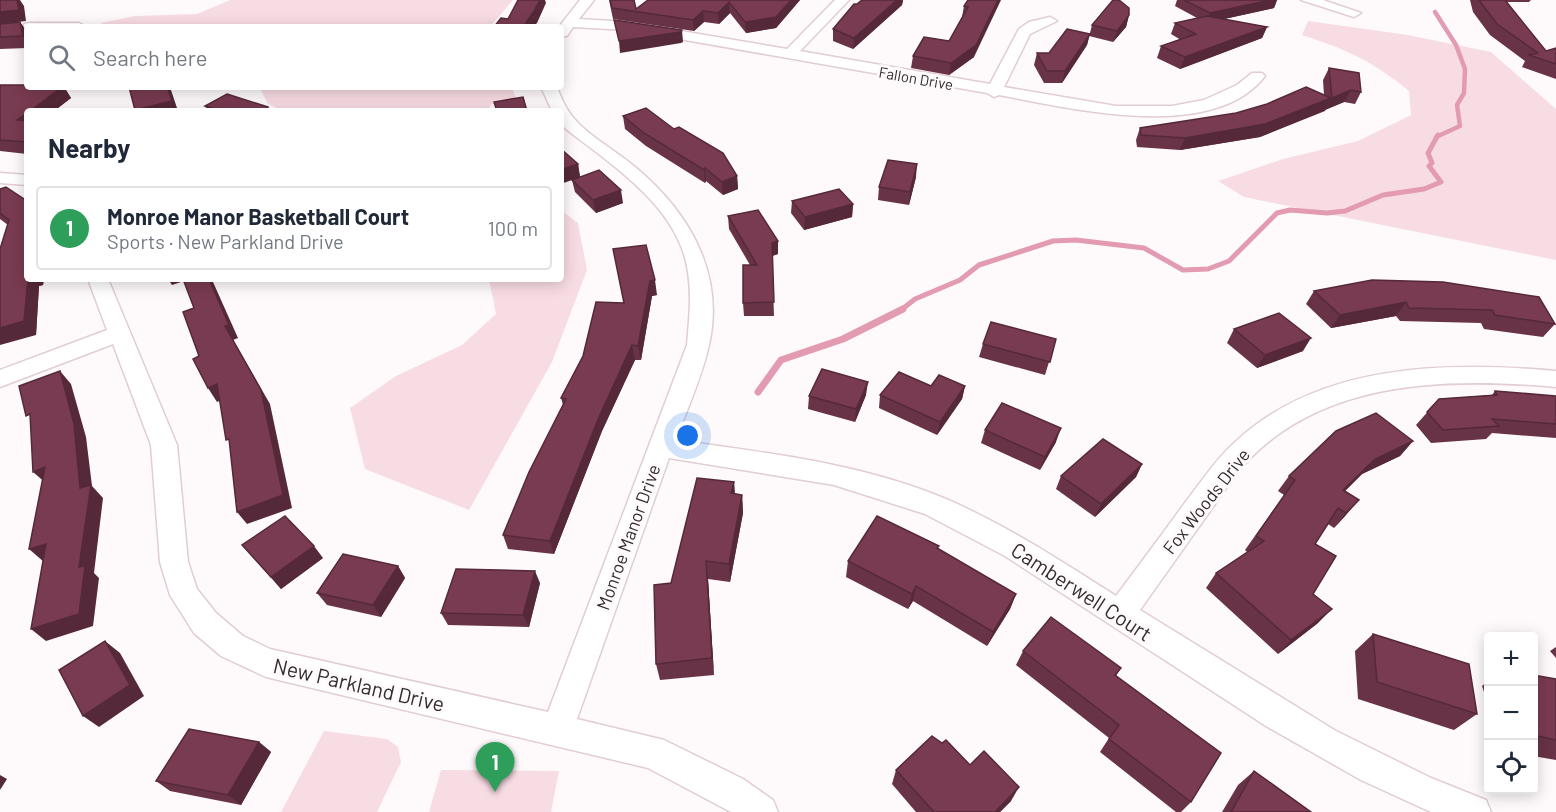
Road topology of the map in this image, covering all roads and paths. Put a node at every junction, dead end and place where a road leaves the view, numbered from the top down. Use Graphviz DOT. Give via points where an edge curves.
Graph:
graph roads {
  1 [pos="587,0"];
  2 [pos="842,0"];
  3 [pos="1308,0"];
  4 [pos="1354,13"];
  5 [pos="1050,21"];
  6 [pos="565,29"];
  7 [pos="789,55"];
  8 [pos="1257,76"];
  9 [pos="550,90"];
  10 [pos="994,92"];
  11 [pos="558,108"];
  12 [pos="564,116"];
  13 [pos="0,178"];
  14 [pos="24,180"];
  15 [pos="99,282"];
  16 [pos="118,334"];
  17 [pos="0,379"];
  18 [pos="1556,379"];
  19 [pos="660,447"];
  20 [pos="1120,614"];
  21 [pos="557,730"];
  22 [pos="761,812"];
  23 [pos="1474,812"];
  1 -- 6 [label="street"];
  2 -- 7 [label="street"];
  3 -- 4 [label="street"];
  5 -- 10 [label="street" via="1024,32"];
  6 -- 7 [label="street, Fallon Drive" via="628,27"];
  7 -- 10 [label="street, Fallon Drive"];
  8 -- 10 [label="street, Fallon Drive" via="1227,98 1160,112 1093,109"];
  9 -- 11 [label="street, Monroe Manor Drive"];
  12 -- 19 [label="street, Monroe Manor Drive" via="663,200 695,252 702,288 699,337"];
  13 -- 14 [label="street"];
  15 -- 16 [label="street, New Parkland Drive"];
  16 -- 17 [label="street"];
  16 -- 21 [label="street, New Parkland Drive" via="164,445 174,562 185,595 205,623 232,646 266,663"];
  18 -- 20 [label="street, Fox Woods Drive" via="1509,375 1409,378 1324,399 1280,421 1243,449 1222,473"];
  19 -- 20 [label="street, Camberwell Court" via="819,471 935,506 1003,540"];
  19 -- 21 [label="street, Monroe Manor Drive"];
  20 -- 23 [label="street, Camberwell Court" via="1300,730"];
  21 -- 22 [label="street, New Parkland Drive" via="652,752 731,791"];
}
